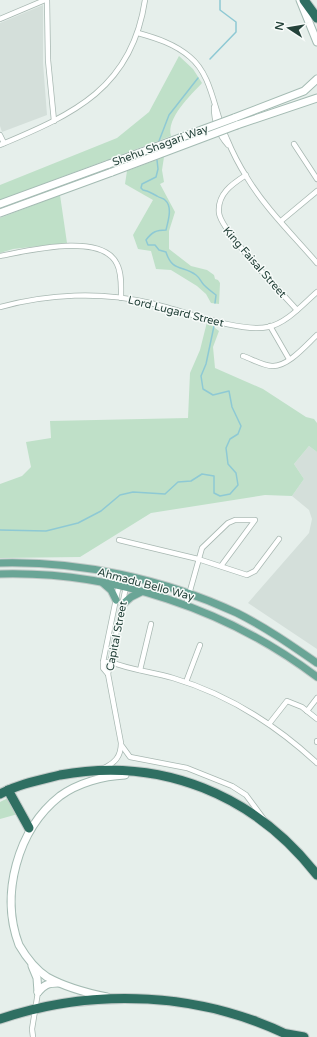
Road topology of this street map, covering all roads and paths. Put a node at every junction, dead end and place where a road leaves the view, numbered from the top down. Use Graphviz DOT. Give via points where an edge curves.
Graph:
graph roads {
  1 [pos="46,0"];
  2 [pos="145,0"];
  3 [pos="300,0"];
  4 [pos="306,0"];
  5 [pos="317,9"];
  6 [pos="317,18"];
  7 [pos="0,19"];
  8 [pos="138,33"];
  9 [pos="317,42"];
  10 [pos="317,80"];
  11 [pos="317,98"];
  12 [pos="54,121"];
  13 [pos="0,135"];
  14 [pos="2,144"];
  15 [pos="294,144"];
  16 [pos="246,175"];
  17 [pos="317,179"];
  18 [pos="317,191"];
  19 [pos="0,204"];
  20 [pos="0,213"];
  21 [pos="281,221"];
  22 [pos="0,256"];
  23 [pos="317,263"];
  24 [pos="317,292"];
  25 [pos="121,298"];
  26 [pos="0,307"];
  27 [pos="297,310"];
  28 [pos="270,326"];
  29 [pos="317,335"];
  30 [pos="243,356"];
  31 [pos="289,359"];
  32 [pos="279,539"];
  33 [pos="119,540"];
  34 [pos="198,559"];
  35 [pos="0,563"];
  36 [pos="221,566"];
  37 [pos="0,574"];
  38 [pos="125,576"];
  39 [pos="103,583"];
  40 [pos="118,586"];
  41 [pos="126,588"];
  42 [pos="142,592"];
  43 [pos="189,594"];
  44 [pos="116,600"];
  45 [pos="123,604"];
  46 [pos="186,605"];
  47 [pos="151,624"];
  48 [pos="200,645"];
  49 [pos="103,662"];
  50 [pos="317,663"];
  51 [pos="111,665"];
  52 [pos="103,668"];
  53 [pos="140,670"];
  54 [pos="108,674"];
  55 [pos="317,677"];
  56 [pos="186,682"];
  57 [pos="317,698"];
  58 [pos="307,711"];
  59 [pos="317,719"];
  60 [pos="269,724"];
  61 [pos="121,743"];
  62 [pos="317,763"];
  63 [pos="98,770"];
  64 [pos="151,773"];
  65 [pos="8,790"];
  66 [pos="0,794"];
  67 [pos="268,824"];
  68 [pos="29,828"];
  69 [pos="317,875"];
  70 [pos="29,962"];
  71 [pos="64,984"];
  72 [pos="38,992"];
  73 [pos="116,998"];
  74 [pos="36,1009"];
  75 [pos="0,1019"];
  76 [pos="289,1035"];
  77 [pos="33,1037"];
  78 [pos="304,1037"];
  1 -- 7 [label="street"];
  1 -- 12 [label="street"];
  2 -- 8 [label="street"];
  3 -- 9 [label="main road"];
  4 -- 5 [label="highway"];
  4 -- 6 [label="highway"];
  8 -- 12 [label="street" via="124,60 102,89 78,108"];
  8 -- 16 [label="street" via="156,38 190,57 204,75 214,102 217,128"];
  10 -- 19 [label="main road, Shehu Shagari Way, bridge" via="304,91"];
  11 -- 20 [label="main road, Shehu Shagari Way, bridge"];
  12 -- 14 [label="street"];
  13 -- 14 [label="street"];
  15 -- 17 [label="street"];
  16 -- 21 [label="street" via="261,199"];
  16 -- 27 [label="street, King Faisal Street" via="228,188 223,195 218,212 221,221 231,236"];
  18 -- 21 [label="street"];
  21 -- 23 [label="street"];
  22 -- 25 [label="street" via="40,249 93,247 108,254 117,264 120,272"];
  24 -- 27 [label="street, Lord Lugard Street"];
  25 -- 26 [label="street, Lord Lugard Street" via="67,296"];
  25 -- 28 [label="street, Lord Lugard Street" via="149,302 237,326"];
  27 -- 28 [label="street, Lord Lugard Street"];
  28 -- 31 [label="street"];
  29 -- 31 [label="street"];
  30 -- 31 [label="street" via="274,366"];
  32 -- 36 [label="street" via="251,575"];
  33 -- 34 [label="street"];
  34 -- 36 [label="street"];
  34 -- 36 [label="street" via="202,548 228,523 235,520 255,520"];
  34 -- 43 [label="street"];
  35 -- 38 [label="main road, Ahmadu Bello Way" via="63,565"];
  37 -- 39 [label="main road, Ahmadu Bello Way" via="61,576"];
  38 -- 40 [label="street"];
  38 -- 41 [label="street, Capital Street"];
  38 -- 43 [label="main road, Ahmadu Bello Way"];
  39 -- 40 [label="main road, Ahmadu Bello Way"];
  39 -- 44 [label="main road"];
  40 -- 41 [label="main road, Ahmadu Bello Way"];
  40 -- 44 [label="street"];
  41 -- 42 [label="main road, Ahmadu Bello Way"];
  41 -- 45 [label="street, Capital Street"];
  42 -- 45 [label="main road"];
  42 -- 46 [label="main road, Ahmadu Bello Way"];
  43 -- 46 [label="street"];
  43 -- 50 [label="main road, Ahmadu Bello Way" via="237,614"];
  44 -- 49 [label="street"];
  45 -- 51 [label="street, Capital Street"];
  46 -- 55 [label="main road, Ahmadu Bello Way" via="257,638"];
  47 -- 53 [label="street"];
  48 -- 56 [label="street"];
  49 -- 51 [label="street"];
  49 -- 52 [label="street"];
  51 -- 52 [label="street"];
  51 -- 53 [label="street"];
  51 -- 54 [label="street, Capital Street"];
  52 -- 54 [label="street"];
  53 -- 56 [label="street"];
  54 -- 61 [label="street, Capital Street"];
  56 -- 60 [label="street" via="228,700"];
  57 -- 58 [label="street"];
  58 -- 59 [label="street"];
  58 -- 60 [label="street" via="287,701"];
  60 -- 62 [label="street"];
  61 -- 63 [label="street, Capital Street" via="121,753 116,761"];
  61 -- 67 [label="street, Capital Street" via="130,757 187,768 232,786 246,795"];
  63 -- 64 [label="highway"];
  63 -- 65 [label="highway" via="52,777"];
  64 -- 67 [label="highway" via="212,790 238,803"];
  64 -- 68 [label="main road" via="109,776 86,783 61,796"];
  65 -- 66 [label="highway"];
  65 -- 68 [label="highway"];
  67 -- 69 [label="highway" via="300,853"];
  68 -- 70 [label="main road" via="10,866 4,894 12,935"];
  70 -- 71 [label="main road" via="46,976"];
  70 -- 72 [label="main road" via="37,978"];
  71 -- 72 [label="main road" via="49,983"];
  71 -- 73 [label="main road" via="93,994"];
  72 -- 74 [label="street"];
  73 -- 74 [label="highway" via="57,1003"];
  73 -- 76 [label="highway" via="188,1003 241,1016"];
  74 -- 75 [label="highway"];
  74 -- 77 [label="street" via="33,1018"];
  76 -- 78 [label="highway"];
}
